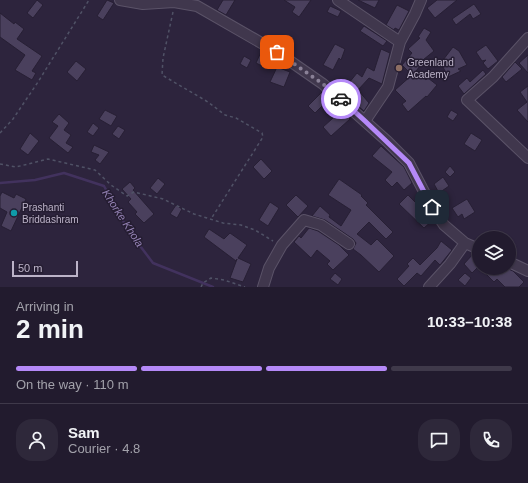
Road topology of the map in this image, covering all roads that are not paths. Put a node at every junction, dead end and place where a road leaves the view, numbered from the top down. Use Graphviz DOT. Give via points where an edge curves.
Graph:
graph roads {
  1 [pos="120,0"];
  2 [pos="338,0"];
  3 [pos="421,0"];
  4 [pos="528,38"];
  5 [pos="400,42"];
  6 [pos="365,121"];
  7 [pos="528,158"];
  8 [pos="465,243"];
  9 [pos="349,244"];
  10 [pos="472,246"];
  11 [pos="516,265"];
  12 [pos="528,271"];
  13 [pos="263,287"];
  14 [pos="429,287"];
  1 -- 6 [label="street" via="143,4 174,2 197,6 277,52 323,84"];
  2 -- 5 [label="street"];
  3 -- 5 [label="street"];
  4 -- 7 [label="street" via="493,77 467,100"];
  5 -- 6 [label="street" via="388,87"];
  6 -- 8 [label="street" via="409,163 444,225"];
  8 -- 10 [label="street"];
  8 -- 14 [label="street"];
  9 -- 13 [label="street" via="321,225 304,220 282,245 269,268"];
  11 -- 12 [label="street"];
}
